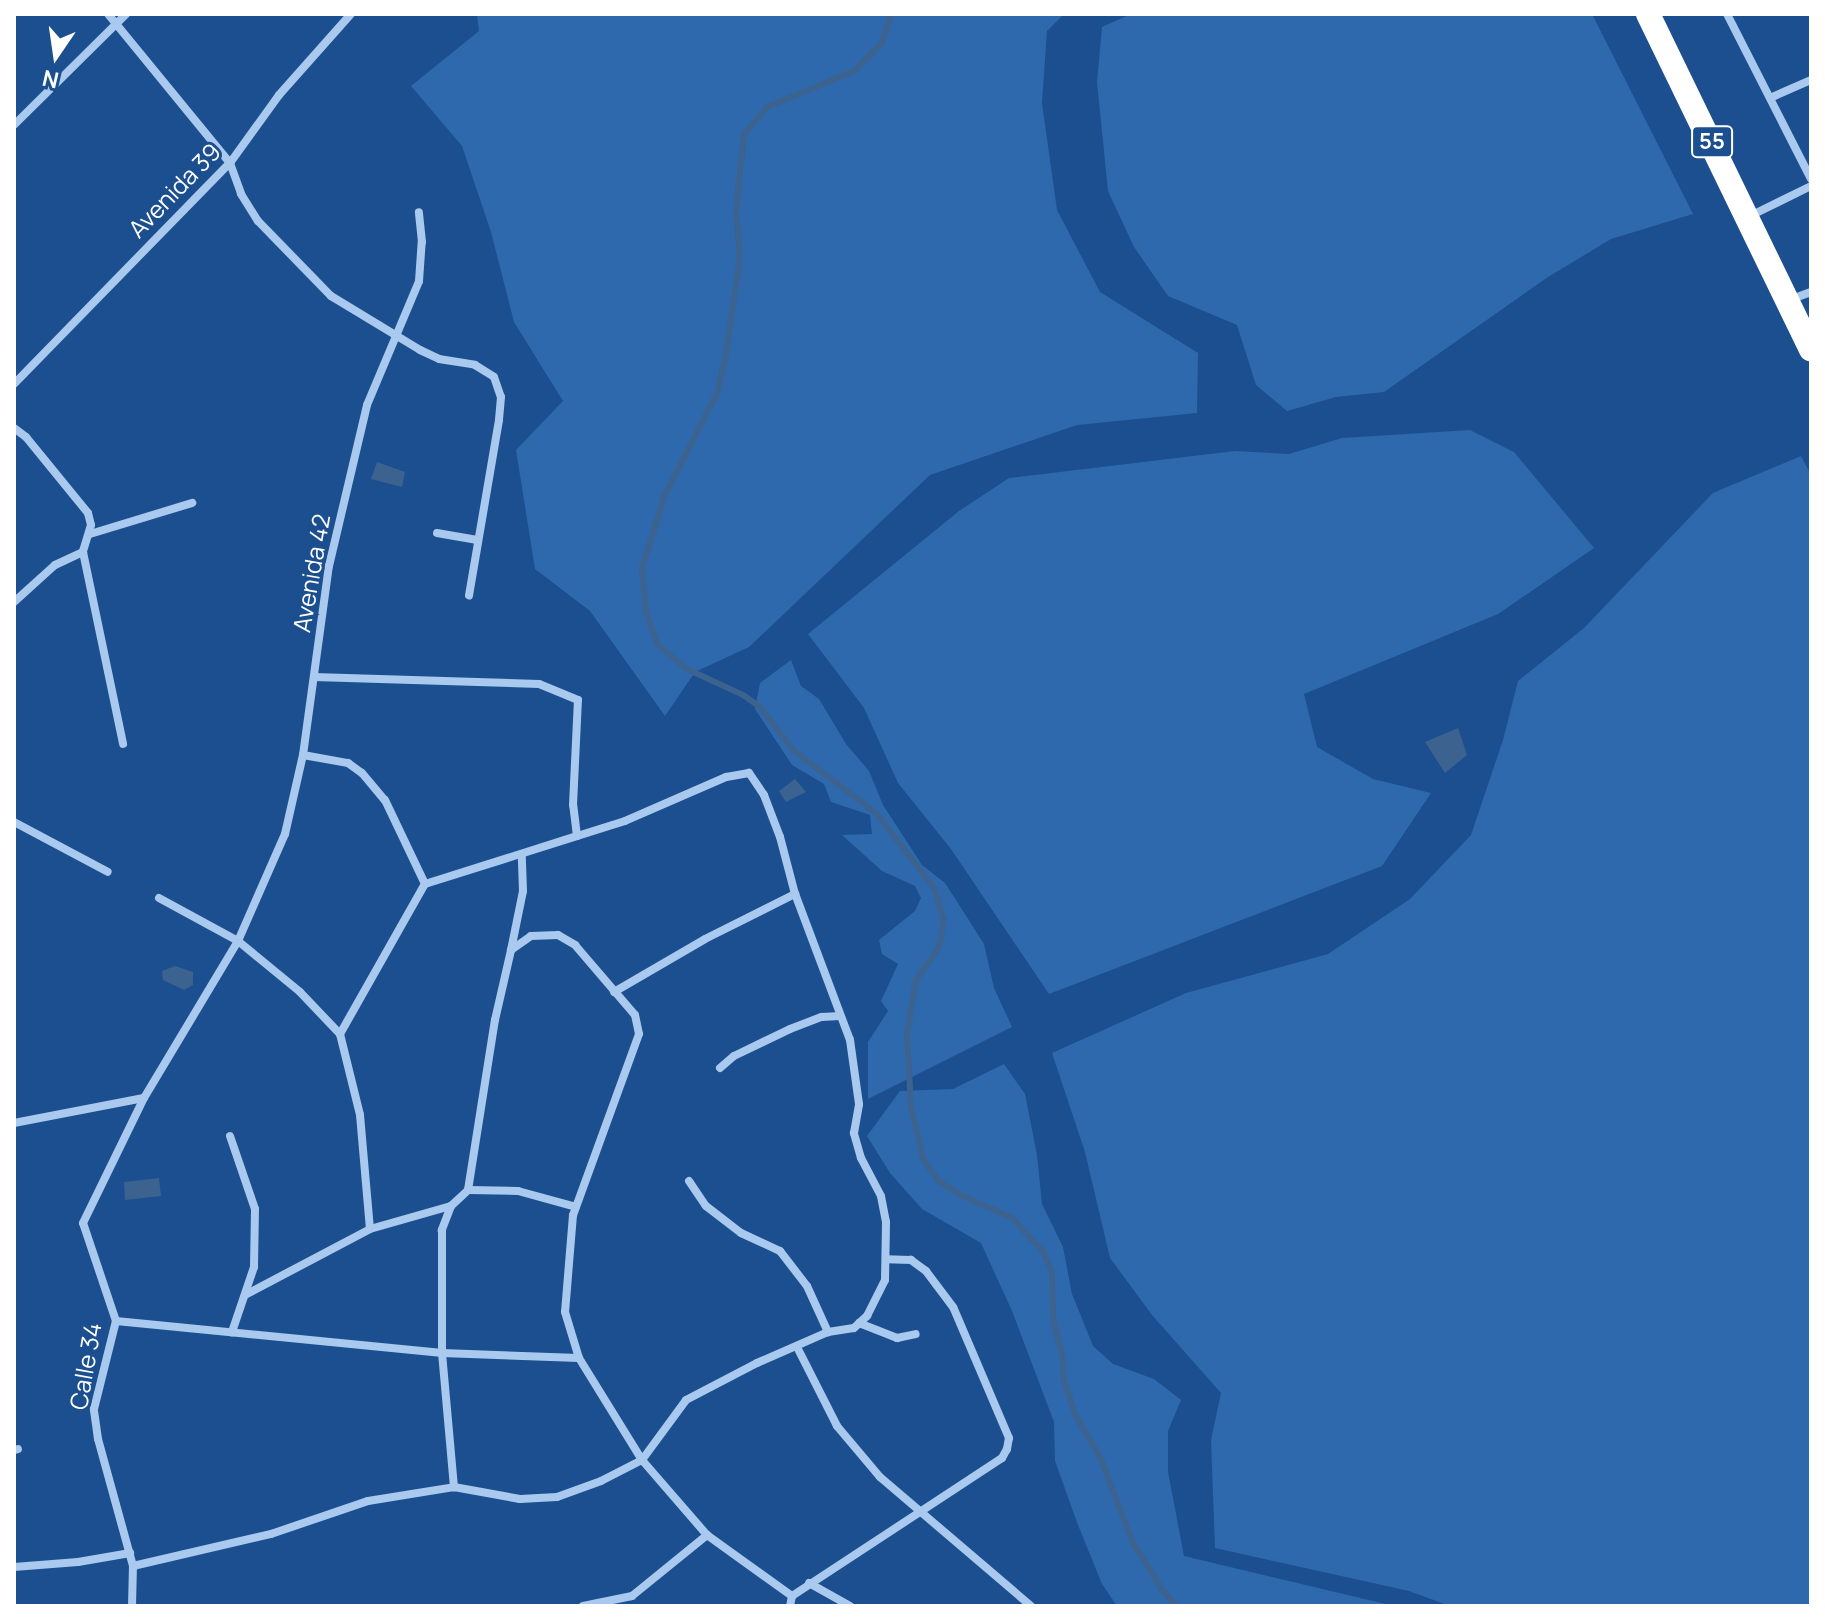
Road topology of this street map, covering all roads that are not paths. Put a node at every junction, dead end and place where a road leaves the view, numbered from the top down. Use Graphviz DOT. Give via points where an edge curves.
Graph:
graph roads {
  1 [pos="108,14"];
  2 [pos="126,14"];
  3 [pos="351,14"];
  4 [pos="1648,14"];
  5 [pos="1727,14"];
  6 [pos="116,24"];
  7 [pos="1811,80"];
  8 [pos="1770,98"];
  9 [pos="14,125"];
  10 [pos="230,163"];
  11 [pos="1811,179"];
  12 [pos="1811,186"];
  13 [pos="419,212"];
  14 [pos="1749,216"];
  15 [pos="1811,292"];
  16 [pos="1787,300"];
  17 [pos="399,334"];
  18 [pos="1811,350"];
  19 [pos="14,384"];
  20 [pos="14,428"];
  21 [pos="192,503"];
  22 [pos="437,533"];
  23 [pos="90,534"];
  24 [pos="477,540"];
  25 [pos="83,552"];
  26 [pos="469,595"];
  27 [pos="14,602"];
  28 [pos="314,677"];
  29 [pos="123,744"];
  30 [pos="303,755"];
  31 [pos="16,825"];
  32 [pos="577,836"];
  33 [pos="522,855"];
  34 [pos="108,872"];
  35 [pos="425,884"];
  36 [pos="795,894"];
  37 [pos="159,898"];
  38 [pos="238,941"];
  39 [pos="511,950"];
  40 [pos="614,992"];
  41 [pos="840,1016"];
  42 [pos="340,1034"];
  43 [pos="720,1068"];
  44 [pos="144,1098"];
  45 [pos="14,1123"];
  46 [pos="230,1136"];
  47 [pos="689,1181"];
  48 [pos="468,1190"];
  49 [pos="451,1206"];
  50 [pos="576,1207"];
  51 [pos="370,1229"];
  52 [pos="887,1259"];
  53 [pos="245,1295"];
  54 [pos="116,1321"];
  55 [pos="859,1323"];
  56 [pos="232,1332"];
  57 [pos="828,1332"];
  58 [pos="916,1334"];
  59 [pos="797,1347"];
  60 [pos="442,1353"];
  61 [pos="579,1358"];
  62 [pos="642,1460"];
  63 [pos="454,1487"];
  64 [pos="918,1511"];
  65 [pos="707,1535"];
  66 [pos="130,1553"];
  67 [pos="133,1566"];
  68 [pos="14,1567"];
  69 [pos="809,1583"];
  70 [pos="792,1596"];
  71 [pos="132,1606"];
  72 [pos="583,1606"];
  73 [pos="790,1606"];
  74 [pos="850,1606"];
  75 [pos="1031,1606"];
  1 -- 6 [label="street"];
  2 -- 6 [label="street"];
  3 -- 10 [label="street, Avenida 39" via="279,95"];
  4 -- 14 [label="highway, 55"];
  5 -- 8 [label="street"];
  6 -- 9 [label="street"];
  6 -- 10 [label="street"];
  7 -- 8 [label="street"];
  8 -- 11 [label="street"];
  10 -- 17 [label="street" via="258,221 331,296"];
  10 -- 19 [label="street, Avenida 39"];
  12 -- 14 [label="street"];
  13 -- 17 [label="street, Avenida 42" via="419,281"];
  14 -- 16 [label="highway, 55"];
  15 -- 16 [label="street"];
  16 -- 18 [label="highway, 55"];
  17 -- 24 [label="street" via="439,359 475,365 494,377 501,397 499,420"];
  17 -- 28 [label="street, Avenida 42" via="367,405 329,566"];
  20 -- 23 [label="street" via="88,513"];
  21 -- 23 [label="street"];
  22 -- 24 [label="street"];
  23 -- 25 [label="street"];
  24 -- 26 [label="street"];
  25 -- 27 [label="street" via="55,565"];
  25 -- 29 [label="street"];
  28 -- 30 [label="street, Avenida 42"];
  28 -- 32 [label="street" via="539,684 578,700 573,805"];
  30 -- 35 [label="street" via="348,763 362,773 385,800"];
  30 -- 38 [label="street, Avenida 42" via="285,834"];
  31 -- 34 [label="street"];
  32 -- 33 [label="street"];
  32 -- 36 [label="street" via="726,777 749,773 780,837"];
  33 -- 35 [label="street"];
  33 -- 39 [label="street" via="523,891"];
  35 -- 42 [label="street"];
  36 -- 40 [label="street"];
  36 -- 41 [label="street"];
  37 -- 38 [label="street"];
  38 -- 42 [label="street" via="300,992"];
  38 -- 44 [label="street, Avenida 42"];
  39 -- 40 [label="street" via="531,936 558,935 575,945"];
  39 -- 48 [label="street"];
  40 -- 50 [label="street" via="635,1015 639,1034"];
  41 -- 43 [label="street" via="790,1029"];
  41 -- 52 [label="street" via="856,1066 859,1104 854,1133 881,1196"];
  42 -- 51 [label="street" via="360,1115"];
  44 -- 45 [label="street"];
  44 -- 54 [label="street, Calle 34" via="83,1223"];
  46 -- 53 [label="street" via="255,1209 254,1267"];
  47 -- 57 [label="street" via="706,1206 741,1233 780,1251 807,1286"];
  48 -- 49 [label="street"];
  48 -- 50 [label="street" via="518,1191"];
  49 -- 51 [label="street"];
  49 -- 60 [label="street" via="442,1230"];
  50 -- 61 [label="street" via="565,1312"];
  51 -- 53 [label="street"];
  52 -- 55 [label="street" via="885,1280"];
  52 -- 64 [label="street" via="911,1260 953,1307 1009,1438 1002,1458"];
  53 -- 56 [label="street"];
  54 -- 56 [label="street"];
  54 -- 66 [label="street, Calle 34" via="94,1409"];
  55 -- 57 [label="street"];
  55 -- 58 [label="street" via="897,1338"];
  56 -- 60 [label="street"];
  57 -- 59 [label="street"];
  59 -- 62 [label="street" via="686,1400"];
  59 -- 64 [label="street" via="837,1426 880,1477"];
  60 -- 61 [label="street"];
  60 -- 63 [label="street"];
  61 -- 62 [label="street"];
  62 -- 63 [label="street" via="557,1497 520,1499"];
  62 -- 65 [label="street"];
  63 -- 67 [label="street" via="368,1501 271,1534"];
  64 -- 69 [label="street"];
  64 -- 75 [label="street"];
  65 -- 70 [label="street"];
  65 -- 72 [label="street" via="632,1596"];
  66 -- 67 [label="street, Calle 34"];
  66 -- 68 [label="street"];
  67 -- 71 [label="street, Calle 34"];
  69 -- 70 [label="street"];
  69 -- 74 [label="street"];
  70 -- 73 [label="street"];
}
